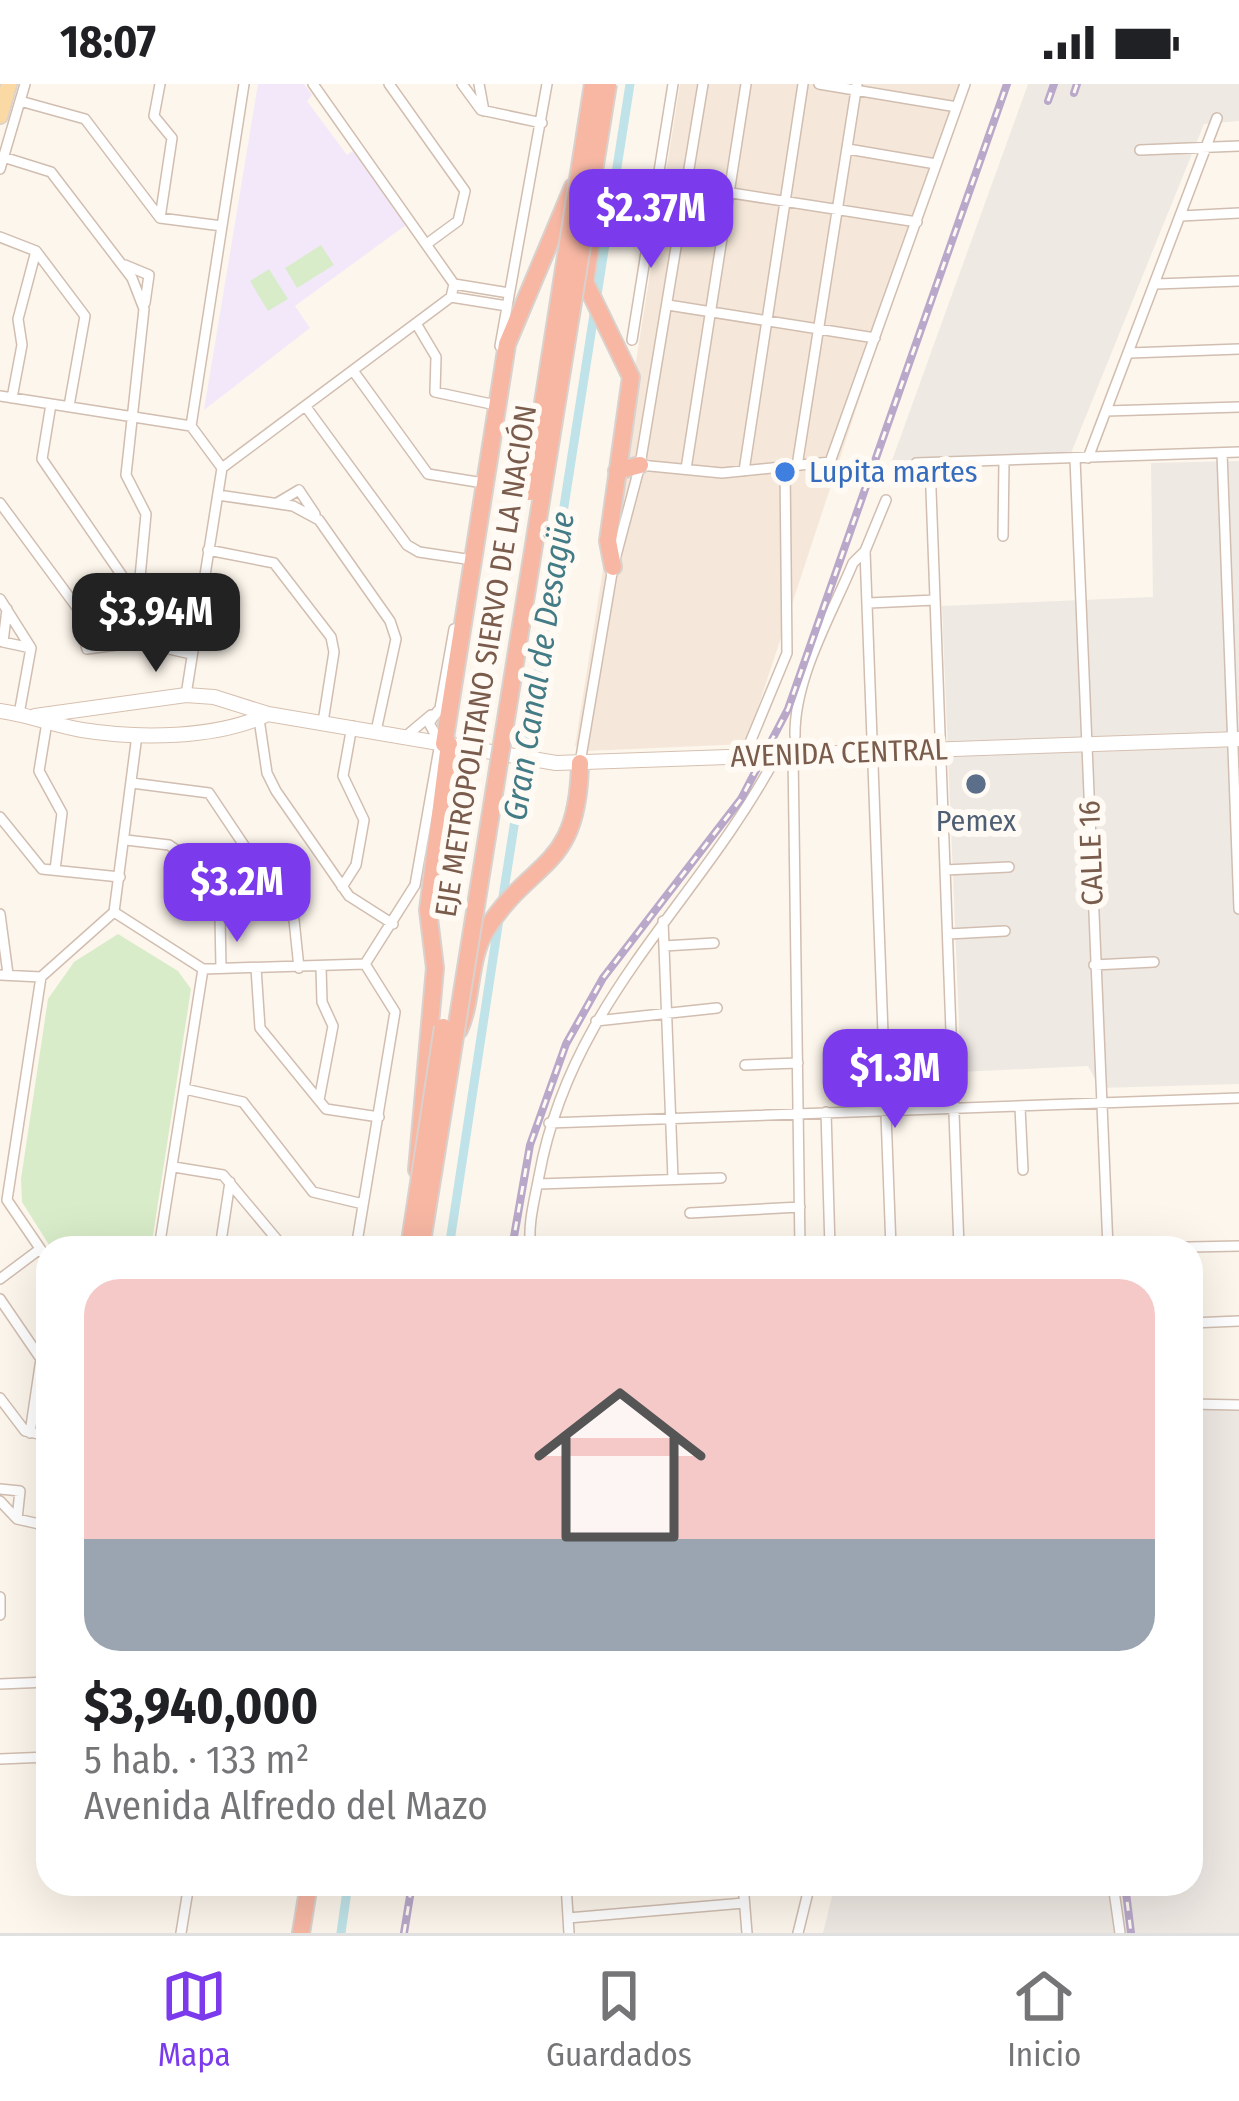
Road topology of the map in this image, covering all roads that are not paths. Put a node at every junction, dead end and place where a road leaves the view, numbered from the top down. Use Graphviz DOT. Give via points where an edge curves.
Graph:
graph roads {
  1 [pos="10,84"];
  2 [pos="25,84"];
  3 [pos="160,84"];
  4 [pos="244,84"];
  5 [pos="314,84"];
  6 [pos="389,84"];
  7 [pos="462,84"];
  8 [pos="479,84"];
  9 [pos="547,84"];
  10 [pos="593,84"];
  11 [pos="608,84"];
  12 [pos="673,84"];
  13 [pos="703,84"];
  14 [pos="746,84"];
  15 [pos="803,84"];
  16 [pos="819,84"];
  17 [pos="915,84"];
  18 [pos="965,84"];
  19 [pos="857,87"];
  20 [pos="914,98"];
  21 [pos="20,101"];
  22 [pos="957,107"];
  23 [pos="484,111"];
  24 [pos="0,116"];
  25 [pos="1217,118"];
  26 [pos="542,123"];
  27 [pos="599,132"];
  28 [pos="1239,146"];
  29 [pos="1206,148"];
  30 [pos="848,149"];
  31 [pos="1140,150"];
  32 [pos="2,163"];
  33 [pos="936,164"];
  34 [pos="579,171"];
  35 [pos="687,186"];
  36 [pos="730,193"];
  37 [pos="164,197"];
  38 [pos="141,198"];
  39 [pos="785,201"];
  40 [pos="839,209"];
  41 [pos="1239,213"];
  42 [pos="1180,216"];
  43 [pos="160,218"];
  44 [pos="917,222"];
  45 [pos="222,226"];
  46 [pos="0,237"];
  47 [pos="428,243"];
  48 [pos="36,251"];
  49 [pos="1239,281"];
  50 [pos="454,284"];
  51 [pos="1156,284"];
  52 [pos="509,292"];
  53 [pos="451,297"];
  54 [pos="668,305"];
  55 [pos="507,306"];
  56 [pos="712,310"];
  57 [pos="767,320"];
  58 [pos="417,326"];
  59 [pos="822,328"];
  60 [pos="875,338"];
  61 [pos="632,340"];
  62 [pos="1239,349"];
  63 [pos="1130,353"];
  64 [pos="355,372"];
  65 [pos="6,397"];
  66 [pos="51,404"];
  67 [pos="490,404"];
  68 [pos="70,406"];
  69 [pos="306,407"];
  70 [pos="1239,407"];
  71 [pos="1106,411"];
  72 [pos="129,415"];
  73 [pos="191,426"];
  74 [pos="1239,452"];
  75 [pos="1222,453"];
  76 [pos="1088,458"];
  77 [pos="1076,459"];
  78 [pos="1004,461"];
  79 [pos="916,463"];
  80 [pos="930,463"];
  81 [pos="640,465"];
  82 [pos="797,466"];
  83 [pos="221,468"];
  84 [pos="785,468"];
  85 [pos="686,469"];
  86 [pos="617,471"];
  87 [pos="744,471"];
  88 [pos="477,482"];
  89 [pos="218,495"];
  90 [pos="886,500"];
  91 [pos="0,503"];
  92 [pos="277,503"];
  93 [pos="320,520"];
  94 [pos="1003,536"];
  95 [pos="208,550"];
  96 [pos="865,551"];
  97 [pos="466,559"];
  98 [pos="141,563"];
  99 [pos="117,567"];
  100 [pos="613,567"];
  101 [pos="139,588"];
  102 [pos="200,596"];
  103 [pos="935,600"];
  104 [pos="869,603"];
  105 [pos="4,604"];
  106 [pos="76,610"];
  107 [pos="129,644"];
  108 [pos="31,649"];
  109 [pos="191,654"];
  110 [pos="186,695"];
  111 [pos="214,697"];
  112 [pos="104,707"];
  113 [pos="440,708"];
  114 [pos="0,711"];
  115 [pos="263,716"];
  116 [pos="37,717"];
  117 [pos="323,722"];
  118 [pos="352,726"];
  119 [pos="216,728"];
  120 [pos="376,730"];
  121 [pos="98,733"];
  122 [pos="137,735"];
  123 [pos="406,736"];
  124 [pos="795,736"];
  125 [pos="1236,740"];
  126 [pos="444,743"];
  127 [pos="1087,744"];
  128 [pos="941,750"];
  129 [pos="873,753"];
  130 [pos="785,755"];
  131 [pos="745,757"];
  132 [pos="580,763"];
  133 [pos="132,783"];
  134 [pos="0,817"];
  135 [pos="126,840"];
  136 [pos="1010,867"];
  137 [pos="55,870"];
  138 [pos="945,870"];
  139 [pos="120,877"];
  140 [pos="342,887"];
  141 [pos="1239,910"];
  142 [pos="114,912"];
  143 [pos="0,914"];
  144 [pos="663,921"];
  145 [pos="393,924"];
  146 [pos="1005,931"];
  147 [pos="948,934"];
  148 [pos="714,944"];
  149 [pos="664,946"];
  150 [pos="1154,962"];
  151 [pos="365,964"];
  152 [pos="1094,964"];
  153 [pos="321,967"];
  154 [pos="221,968"];
  155 [pos="256,968"];
  156 [pos="299,968"];
  157 [pos="203,969"];
  158 [pos="4,975"];
  159 [pos="41,977"];
  160 [pos="717,1008"];
  161 [pos="668,1013"];
  162 [pos="596,1021"];
  163 [pos="451,1048"];
  164 [pos="798,1064"];
  165 [pos="745,1065"];
  166 [pos="185,1088"];
  167 [pos="1239,1098"];
  168 [pos="319,1100"];
  169 [pos="1100,1103"];
  170 [pos="953,1107"];
  171 [pos="1020,1107"];
  172 [pos="887,1109"];
  173 [pos="826,1112"];
  174 [pos="799,1113"];
  175 [pos="379,1117"];
  176 [pos="671,1117"];
  177 [pos="549,1123"];
  178 [pos="0,1157"];
  179 [pos="14,1159"];
  180 [pos="174,1167"];
  181 [pos="1023,1170"];
  182 [pos="721,1178"];
  183 [pos="673,1179"];
  184 [pos="230,1182"];
  185 [pos="418,1183"];
  186 [pos="538,1184"];
  187 [pos="3,1203"];
  188 [pos="363,1204"];
  189 [pos="800,1207"];
  190 [pos="690,1213"];
  191 [pos="162,1236"];
  192 [pos="222,1236"];
  193 [pos="274,1236"];
  194 [pos="358,1236"];
  195 [pos="411,1236"];
  196 [pos="423,1236"];
  197 [pos="532,1236"];
  198 [pos="800,1236"];
  199 [pos="830,1236"];
  200 [pos="891,1236"];
  201 [pos="958,1236"];
  202 [pos="1107,1236"];
  203 [pos="36,1244"];
  204 [pos="1239,1246"];
  205 [pos="1203,1247"];
  206 [pos="36,1252"];
  207 [pos="0,1279"];
  208 [pos="0,1299"];
  209 [pos="1239,1321"];
  210 [pos="1203,1322"];
  211 [pos="36,1353"];
  212 [pos="36,1389"];
  213 [pos="0,1398"];
  214 [pos="1203,1404"];
  215 [pos="1239,1405"];
  216 [pos="30,1433"];
  217 [pos="36,1434"];
  218 [pos="0,1490"];
  219 [pos="0,1501"];
  220 [pos="17,1519"];
  221 [pos="36,1523"];
  222 [pos="0,1597"];
  223 [pos="0,1615"];
  224 [pos="36,1682"];
  225 [pos="0,1684"];
  226 [pos="36,1758"];
  227 [pos="0,1759"];
  228 [pos="187,1896"];
  229 [pos="307,1896"];
  230 [pos="318,1896"];
  231 [pos="567,1896"];
  232 [pos="744,1896"];
  233 [pos="807,1896"];
  234 [pos="1115,1896"];
  235 [pos="745,1903"];
  236 [pos="568,1918"];
  237 [pos="182,1933"];
  238 [pos="301,1933"];
  239 [pos="313,1933"];
  240 [pos="569,1933"];
  241 [pos="747,1933"];
  242 [pos="798,1933"];
  243 [pos="1120,1933"];
  1 -- 24 [label="main road"];
  2 -- 21 [label="street"];
  3 -- 37 [label="street" via="154,117 172,138"];
  4 -- 45 [label="street"];
  5 -- 47 [label="street"];
  6 -- 47 [label="street" via="465,191 458,221"];
  7 -- 23 [label="street"];
  8 -- 23 [label="street"];
  9 -- 26 [label="street"];
  10 -- 34 [label="highway, EJE METROPOLITANO SIERVO DE LA NACIÓN, bridge"];
  11 -- 27 [label="highway, EJE METROPOLITANO SIERVO DE LA NACIÓN, bridge"];
  12 -- 61 [label="street"];
  13 -- 35 [label="street"];
  14 -- 36 [label="street"];
  15 -- 39 [label="street"];
  16 -- 19 [label="street"];
  17 -- 20 [label="street"];
  18 -- 22 [label="street"];
  19 -- 20 [label="street"];
  19 -- 30 [label="street"];
  20 -- 22 [label="street"];
  21 -- 32 [label="street"];
  21 -- 38 [label="street" via="85,119"];
  22 -- 33 [label="street"];
  23 -- 26 [label="street"];
  25 -- 29 [label="street"];
  26 -- 52 [label="street"];
  27 -- 86 [label="highway, bridge" via="585,282 631,377"];
  27 -- 163 [label="highway, EJE METROPOLITANO SIERVO DE LA NACIÓN, bridge"];
  28 -- 29 [label="street"];
  29 -- 31 [label="street"];
  29 -- 42 [label="street"];
  30 -- 33 [label="street"];
  30 -- 40 [label="street"];
  32 -- 72 [label="street" via="51,172 120,263 149,275"];
  33 -- 44 [label="street"];
  34 -- 126 [label="highway, bridge" via="515,318"];
  34 -- 185 [label="highway, EJE METROPOLITANO SIERVO DE LA NACIÓN, bridge"];
  35 -- 36 [label="street"];
  35 -- 54 [label="street"];
  36 -- 39 [label="street"];
  36 -- 56 [label="street"];
  37 -- 38 [label="street"];
  37 -- 43 [label="street"];
  38 -- 43 [label="street"];
  39 -- 40 [label="street"];
  39 -- 57 [label="street"];
  40 -- 44 [label="street"];
  40 -- 59 [label="street"];
  41 -- 42 [label="street"];
  42 -- 51 [label="street"];
  43 -- 45 [label="street"];
  44 -- 60 [label="street"];
  45 -- 73 [label="street"];
  46 -- 48 [label="street"];
  47 -- 50 [label="street"];
  48 -- 65 [label="street"];
  48 -- 68 [label="street" via="86,321"];
  49 -- 51 [label="street"];
  50 -- 52 [label="street"];
  50 -- 53 [label="street"];
  51 -- 63 [label="street"];
  52 -- 55 [label="street"];
  53 -- 55 [label="street"];
  53 -- 58 [label="street"];
  54 -- 56 [label="street"];
  54 -- 81 [label="street"];
  55 -- 67 [label="street"];
  56 -- 57 [label="street"];
  56 -- 85 [label="street"];
  57 -- 59 [label="street"];
  57 -- 87 [label="street"];
  58 -- 64 [label="street"];
  58 -- 67 [label="street" via="436,357 434,392"];
  59 -- 60 [label="street"];
  59 -- 82 [label="street"];
  60 -- 82 [label="street" via="830,462"];
  62 -- 63 [label="street"];
  63 -- 71 [label="street"];
  64 -- 69 [label="street"];
  64 -- 88 [label="street" via="428,474"];
  65 -- 66 [label="street"];
  66 -- 68 [label="street"];
  66 -- 99 [label="street" via="42,459"];
  67 -- 88 [label="street"];
  68 -- 72 [label="street"];
  69 -- 83 [label="street"];
  69 -- 97 [label="street" via="406,545"];
  70 -- 71 [label="street"];
  71 -- 76 [label="street"];
  72 -- 73 [label="street"];
  72 -- 98 [label="street" via="127,479 146,514"];
  73 -- 83 [label="street"];
  74 -- 75 [label="street"];
  75 -- 76 [label="street"];
  75 -- 125 [label="street"];
  76 -- 77 [label="street"];
  77 -- 78 [label="street"];
  77 -- 127 [label="street, CALLE 16"];
  78 -- 80 [label="street"];
  78 -- 94 [label="street"];
  79 -- 80 [label="street"];
  80 -- 103 [label="street"];
  81 -- 85 [label="street"];
  81 -- 86 [label="highway"];
  81 -- 100 [label="street"];
  82 -- 84 [label="street"];
  83 -- 89 [label="street"];
  84 -- 87 [label="street"];
  84 -- 131 [label="street" via="787,653"];
  85 -- 87 [label="street"];
  86 -- 100 [label="highway" via="608,542"];
  88 -- 97 [label="street"];
  89 -- 92 [label="street"];
  89 -- 95 [label="street"];
  90 -- 96 [label="street"];
  91 -- 106 [label="street"];
  92 -- 93 [label="street"];
  92 -- 93 [label="street" via="300,491"];
  93 -- 120 [label="street" via="396,634"];
  95 -- 102 [label="street"];
  95 -- 117 [label="street" via="274,563 331,637"];
  96 -- 104 [label="street"];
  96 -- 124 [label="street" via="853,562 804,683"];
  97 -- 113 [label="street"];
  98 -- 99 [label="street"];
  98 -- 101 [label="street"];
  99 -- 101 [label="street"];
  100 -- 132 [label="street"];
  101 -- 102 [label="street"];
  102 -- 109 [label="street"];
  103 -- 104 [label="street"];
  103 -- 128 [label="street"];
  104 -- 129 [label="street"];
  105 -- 108 [label="street"];
  105 -- 108 [label="street" via="3,642"];
  106 -- 107 [label="street" via="95,632"];
  106 -- 107 [label="street" via="87,650"];
  107 -- 109 [label="street"];
  108 -- 116 [label="street"];
  109 -- 110 [label="street"];
  110 -- 111 [label="street"];
  110 -- 112 [label="street"];
  111 -- 115 [label="street"];
  111 -- 119 [label="street" via="224,712"];
  112 -- 116 [label="street"];
  112 -- 121 [label="street"];
  113 -- 123 [label="street"];
  113 -- 126 [label="street" via="429,729"];
  114 -- 116 [label="street"];
  115 -- 117 [label="street, AVENIDA CENTRAL"];
  115 -- 119 [label="street"];
  115 -- 140 [label="street" via="270,781"];
  116 -- 121 [label="street"];
  116 -- 137 [label="street" via="39,771 62,813"];
  117 -- 118 [label="street, AVENIDA CENTRAL"];
  118 -- 120 [label="street, AVENIDA CENTRAL"];
  118 -- 140 [label="street" via="343,776 364,820 356,865"];
  119 -- 122 [label="street"];
  120 -- 123 [label="street, AVENIDA CENTRAL"];
  121 -- 122 [label="street"];
  122 -- 133 [label="street"];
  123 -- 126 [label="street, AVENIDA CENTRAL"];
  125 -- 127 [label="street, AVENIDA CENTRAL"];
  125 -- 141 [label="street"];
  126 -- 132 [label="street, AVENIDA CENTRAL"];
  126 -- 145 [label="street" via="415,885"];
  126 -- 185 [label="highway, bridge" via="428,910 435,968"];
  127 -- 128 [label="street, AVENIDA CENTRAL"];
  127 -- 152 [label="street, CALLE 16"];
  128 -- 129 [label="street, AVENIDA CENTRAL"];
  128 -- 138 [label="street"];
  129 -- 130 [label="street, AVENIDA CENTRAL"];
  129 -- 172 [label="street"];
  130 -- 131 [label="street, AVENIDA CENTRAL"];
  130 -- 144 [label="street"];
  130 -- 164 [label="street"];
  131 -- 132 [label="street, AVENIDA CENTRAL"];
  132 -- 163 [label="highway, bridge" via="573,822 552,860 486,930"];
  133 -- 135 [label="street"];
  133 -- 156 [label="street" via="209,793 294,920"];
  134 -- 137 [label="street" via="35,865"];
  135 -- 139 [label="street"];
  135 -- 154 [label="street" via="169,844 182,854 220,916"];
  136 -- 138 [label="street"];
  137 -- 139 [label="street"];
  138 -- 147 [label="street"];
  139 -- 142 [label="street"];
  140 -- 145 [label="street"];
  142 -- 157 [label="street"];
  142 -- 159 [label="street"];
  143 -- 158 [label="street"];
  144 -- 149 [label="street"];
  144 -- 162 [label="street"];
  145 -- 151 [label="street"];
  146 -- 147 [label="street"];
  147 -- 170 [label="street"];
  148 -- 149 [label="street"];
  149 -- 161 [label="street"];
  150 -- 152 [label="street"];
  151 -- 153 [label="street"];
  151 -- 175 [label="street" via="395,1012"];
  152 -- 169 [label="street, CALLE 16"];
  153 -- 156 [label="street"];
  153 -- 168 [label="street" via="322,1003 333,1026"];
  154 -- 155 [label="street"];
  154 -- 157 [label="street"];
  155 -- 156 [label="street"];
  155 -- 168 [label="street" via="260,1028"];
  157 -- 166 [label="street"];
  158 -- 159 [label="street"];
  159 -- 179 [label="street"];
  160 -- 161 [label="street"];
  161 -- 162 [label="street"];
  161 -- 176 [label="street"];
  162 -- 177 [label="street"];
  163 -- 196 [label="highway, EJE METROPOLITANO SIERVO DE LA NACIÓN, bridge"];
  164 -- 165 [label="street"];
  164 -- 174 [label="street"];
  166 -- 180 [label="street"];
  166 -- 188 [label="street" via="243,1102 313,1192"];
  167 -- 169 [label="street"];
  168 -- 175 [label="street" via="329,1112"];
  169 -- 171 [label="street"];
  169 -- 202 [label="street, CALLE 16"];
  170 -- 171 [label="street"];
  170 -- 172 [label="street"];
  170 -- 201 [label="street"];
  171 -- 181 [label="street"];
  172 -- 173 [label="street"];
  172 -- 200 [label="street"];
  173 -- 174 [label="street"];
  173 -- 199 [label="street"];
  174 -- 176 [label="street"];
  174 -- 189 [label="street"];
  175 -- 188 [label="street"];
  176 -- 177 [label="street"];
  176 -- 183 [label="street"];
  177 -- 186 [label="street"];
  178 -- 179 [label="street"];
  179 -- 187 [label="street"];
  180 -- 184 [label="street"];
  180 -- 191 [label="street"];
  182 -- 183 [label="street"];
  183 -- 186 [label="street"];
  184 -- 192 [label="street"];
  184 -- 193 [label="street"];
  185 -- 195 [label="highway, EJE METROPOLITANO SIERVO DE LA NACIÓN, bridge"];
  186 -- 197 [label="street"];
  187 -- 203 [label="street"];
  188 -- 194 [label="street"];
  189 -- 190 [label="street"];
  189 -- 198 [label="street"];
  204 -- 205 [label="street"];
  206 -- 207 [label="street"];
  208 -- 211 [label="street"];
  209 -- 210 [label="street"];
  212 -- 216 [label="street"];
  213 -- 216 [label="street"];
  214 -- 215 [label="street"];
  216 -- 217 [label="street"];
  218 -- 220 [label="street" via="20,1491"];
  219 -- 220 [label="street"];
  220 -- 221 [label="street"];
  222 -- 223 [label="street"];
  224 -- 225 [label="street"];
  226 -- 227 [label="street"];
  228 -- 237 [label="street"];
  229 -- 238 [label="highway"];
  230 -- 239 [label="highway"];
  231 -- 236 [label="street"];
  232 -- 235 [label="street"];
  233 -- 242 [label="street"];
  234 -- 243 [label="street"];
  235 -- 236 [label="street"];
  235 -- 241 [label="street"];
  236 -- 240 [label="street"];
}
